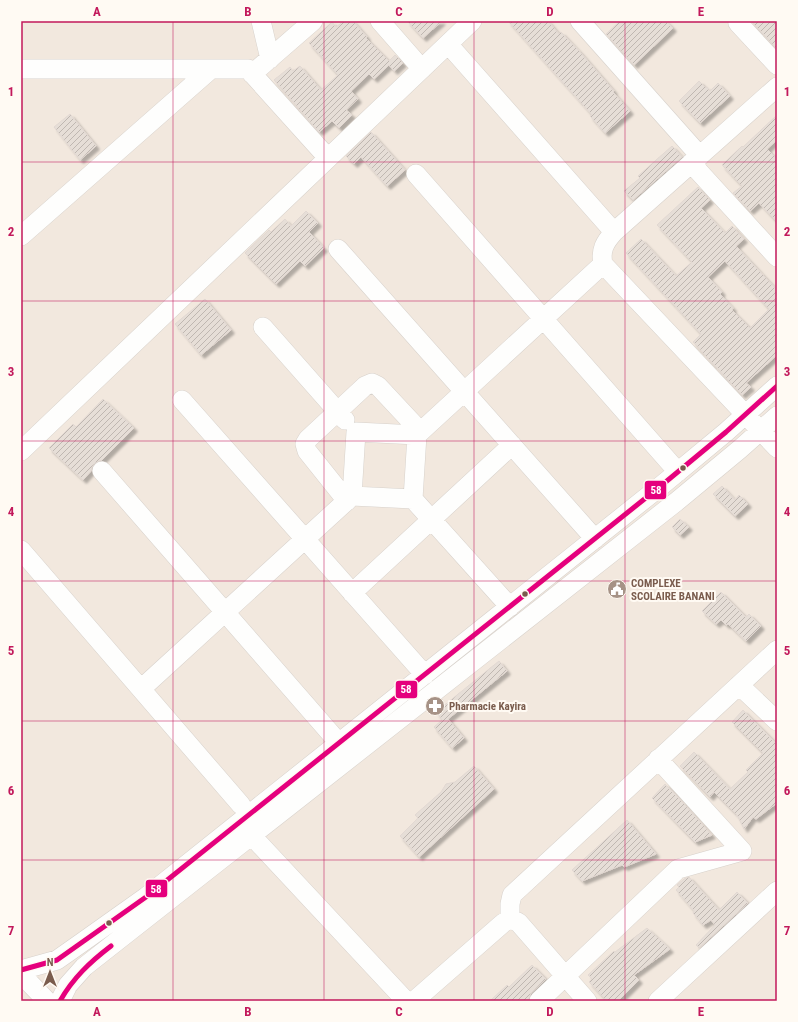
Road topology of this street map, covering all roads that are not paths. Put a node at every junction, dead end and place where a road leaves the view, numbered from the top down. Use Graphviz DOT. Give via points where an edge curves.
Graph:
graph roads {
  1 [pos="261,21"];
  2 [pos="313,21"];
  3 [pos="380,21"];
  4 [pos="472,21"];
  5 [pos="580,21"];
  6 [pos="739,21"];
  7 [pos="448,44"];
  8 [pos="270,59"];
  9 [pos="777,65"];
  10 [pos="211,68"];
  11 [pos="422,68"];
  12 [pos="30,69"];
  13 [pos="252,74"];
  14 [pos="21,83"];
  15 [pos="777,86"];
  16 [pos="328,158"];
  17 [pos="695,159"];
  18 [pos="416,174"];
  19 [pos="614,232"];
  20 [pos="21,236"];
  21 [pos="338,249"];
  22 [pos="777,257"];
  23 [pos="603,264"];
  24 [pos="543,318"];
  25 [pos="263,328"];
  26 [pos="777,386"];
  27 [pos="464,391"];
  28 [pos="182,400"];
  29 [pos="337,411"];
  30 [pos="746,415"];
  31 [pos="777,416"];
  32 [pos="761,430"];
  33 [pos="356,432"];
  34 [pos="418,433"];
  35 [pos="512,445"];
  36 [pos="777,448"];
  37 [pos="21,451"];
  38 [pos="102,471"];
  39 [pos="678,472"];
  40 [pos="350,498"];
  41 [pos="413,499"];
  42 [pos="432,520"];
  43 [pos="305,539"];
  44 [pos="595,539"];
  45 [pos="21,550"];
  46 [pos="352,593"];
  47 [pos="510,607"];
  48 [pos="225,612"];
  49 [pos="777,650"];
  50 [pos="425,675"];
  51 [pos="739,685"];
  52 [pos="141,689"];
  53 [pos="777,721"];
  54 [pos="339,744"];
  55 [pos="658,759"];
  56 [pos="241,805"];
  57 [pos="252,836"];
  58 [pos="777,891"];
  59 [pos="510,920"];
  60 [pos="21,970"];
  61 [pos="21,974"];
  62 [pos="566,976"];
  63 [pos="47,1001"];
  64 [pos="60,1001"];
  65 [pos="406,1001"];
  66 [pos="414,1001"];
  67 [pos="539,1001"];
  68 [pos="587,1001"];
  69 [pos="658,1001"];
  1 -- 8 [label="street"];
  2 -- 8 [label="street"];
  3 -- 11 [label="street"];
  4 -- 7 [label="street"];
  5 -- 17 [label="street"];
  6 -- 9 [label="street" via="738,23"];
  7 -- 11 [label="street"];
  7 -- 19 [label="street"];
  8 -- 13 [label="street"];
  10 -- 12 [label="street"];
  10 -- 13 [label="street" via="248,68"];
  10 -- 20 [label="street"];
  11 -- 16 [label="street"];
  12 -- 14 [label="street"];
  13 -- 16 [label="street"];
  15 -- 17 [label="street"];
  16 -- 37 [label="street"];
  17 -- 19 [label="street"];
  17 -- 22 [label="street"];
  18 -- 24 [label="street"];
  19 -- 23 [label="street" via="602,250"];
  21 -- 27 [label="street"];
  23 -- 24 [label="street"];
  23 -- 30 [label="street"];
  24 -- 27 [label="street"];
  24 -- 39 [label="street"];
  25 -- 29 [label="street"];
  26 -- 30 [label="street"];
  27 -- 34 [label="street"];
  27 -- 35 [label="street"];
  28 -- 43 [label="street"];
  29 -- 33 [label="street"];
  29 -- 34 [label="street" via="365,386 372,383 378,386"];
  29 -- 40 [label="street" via="306,441 306,448"];
  30 -- 32 [label="street"];
  30 -- 39 [label="street"];
  31 -- 32 [label="street"];
  32 -- 36 [label="street"];
  32 -- 57 [label="street" via="676,502"];
  33 -- 34 [label="street"];
  33 -- 40 [label="street"];
  34 -- 41 [label="street"];
  35 -- 42 [label="street"];
  35 -- 44 [label="street"];
  38 -- 48 [label="street"];
  39 -- 44 [label="street"];
  40 -- 41 [label="street"];
  40 -- 43 [label="street"];
  41 -- 42 [label="street"];
  42 -- 46 [label="street"];
  42 -- 47 [label="street"];
  43 -- 46 [label="street"];
  43 -- 48 [label="street"];
  44 -- 47 [label="street"];
  45 -- 52 [label="street"];
  46 -- 50 [label="street"];
  47 -- 50 [label="street"];
  48 -- 52 [label="street"];
  48 -- 54 [label="street"];
  49 -- 51 [label="street"];
  50 -- 54 [label="street"];
  51 -- 53 [label="street"];
  51 -- 55 [label="street"];
  52 -- 56 [label="street"];
  54 -- 60 [label="street" via="146,898 57,960"];
  55 -- 59 [label="street" via="512,895"];
  55 -- 62 [label="street" via="742,851 678,869"];
  57 -- 64 [label="street" via="84,967 68,985"];
  57 -- 65 [label="street"];
  58 -- 69 [label="street"];
  59 -- 62 [label="street" via="519,923"];
  59 -- 66 [label="street" via="502,924"];
  61 -- 63 [label="street"];
  62 -- 67 [label="street"];
  62 -- 68 [label="street"];
}
